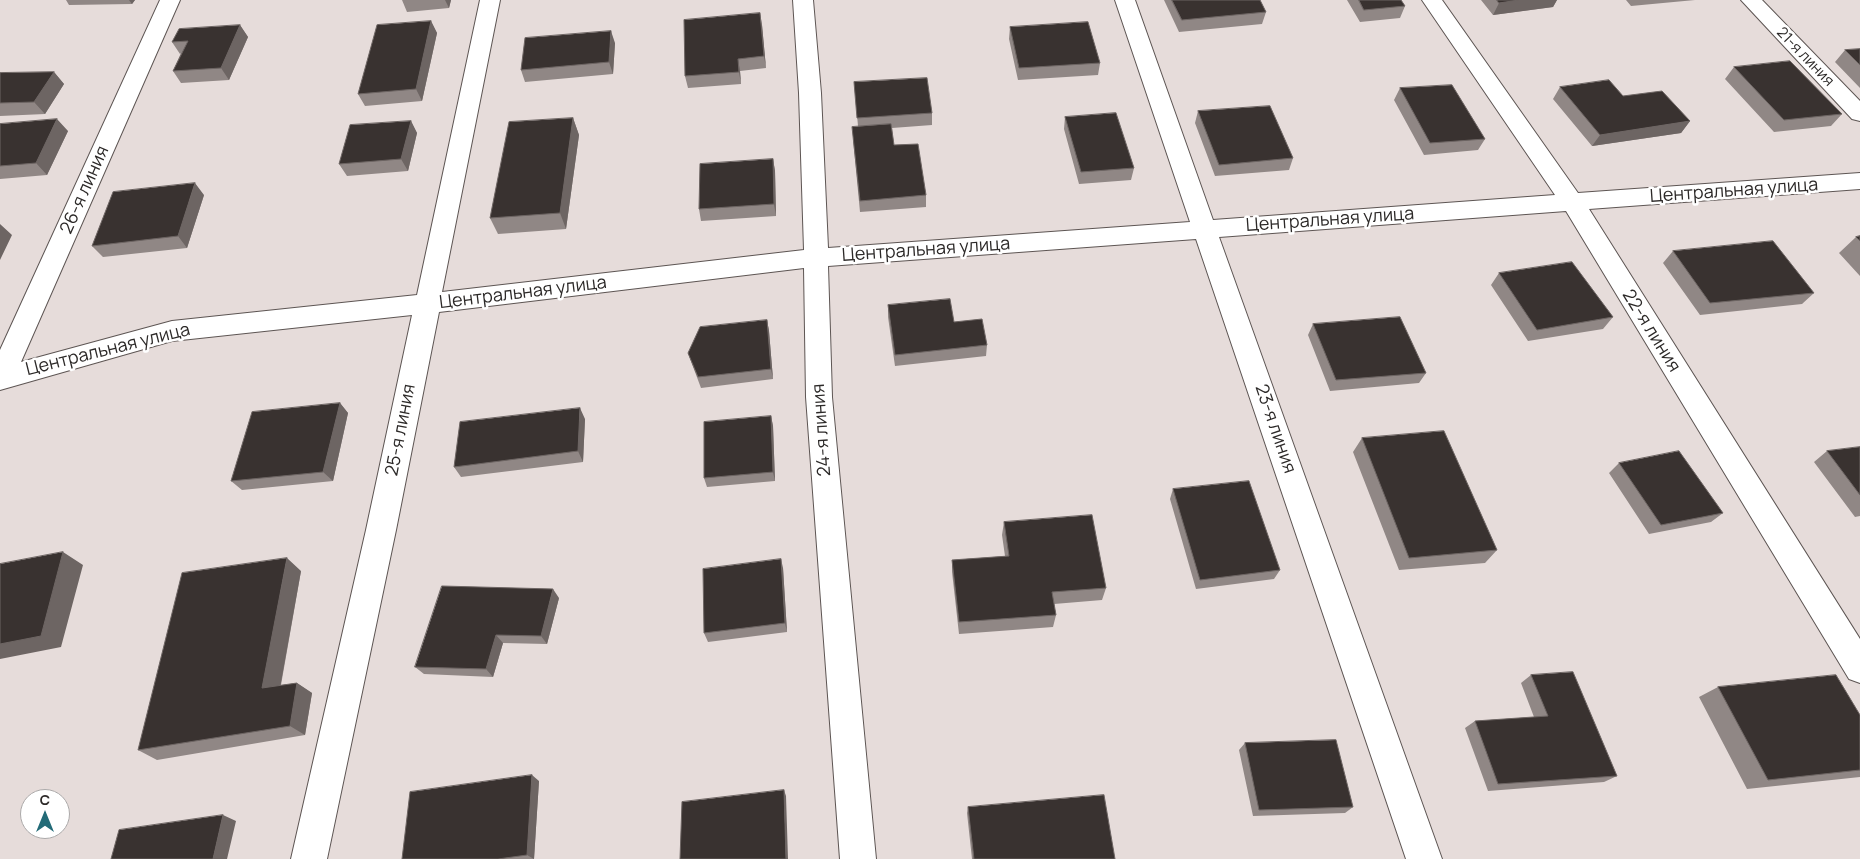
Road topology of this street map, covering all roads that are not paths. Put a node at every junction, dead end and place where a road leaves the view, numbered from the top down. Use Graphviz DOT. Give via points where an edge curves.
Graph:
graph roads {
  1 [pos="170,0"];
  2 [pos="490,0"];
  3 [pos="802,0"];
  4 [pos="1125,0"];
  5 [pos="1432,0"];
  6 [pos="1750,0"];
  7 [pos="1860,114"];
  8 [pos="1860,181"];
  9 [pos="1572,202"];
  10 [pos="1205,229"];
  11 [pos="816,258"];
  12 [pos="426,304"];
  13 [pos="0,378"];
  14 [pos="1860,668"];
  15 [pos="309,859"];
  16 [pos="858,859"];
  17 [pos="1424,859"];
  1 -- 13 [label="street, 26-я линия"];
  2 -- 12 [label="street, 25-я линия"];
  3 -- 11 [label="street, 24-я линия" via="810,93"];
  4 -- 10 [label="street, 23-я линия"];
  5 -- 9 [label="street, 22-я линия"];
  6 -- 7 [label="street, 21-я линия"];
  8 -- 9 [label="street, Центральная улица"];
  9 -- 10 [label="street, Центральная улица"];
  9 -- 14 [label="street, 22-я линия"];
  10 -- 11 [label="street, Центральная улица"];
  10 -- 17 [label="street, 23-я линия"];
  11 -- 12 [label="street, Центральная улица"];
  11 -- 16 [label="street, 24-я линия" via="819,397"];
  12 -- 13 [label="street, Центральная улица" via="172,330"];
  12 -- 15 [label="street, 25-я линия" via="381,530"];
}
